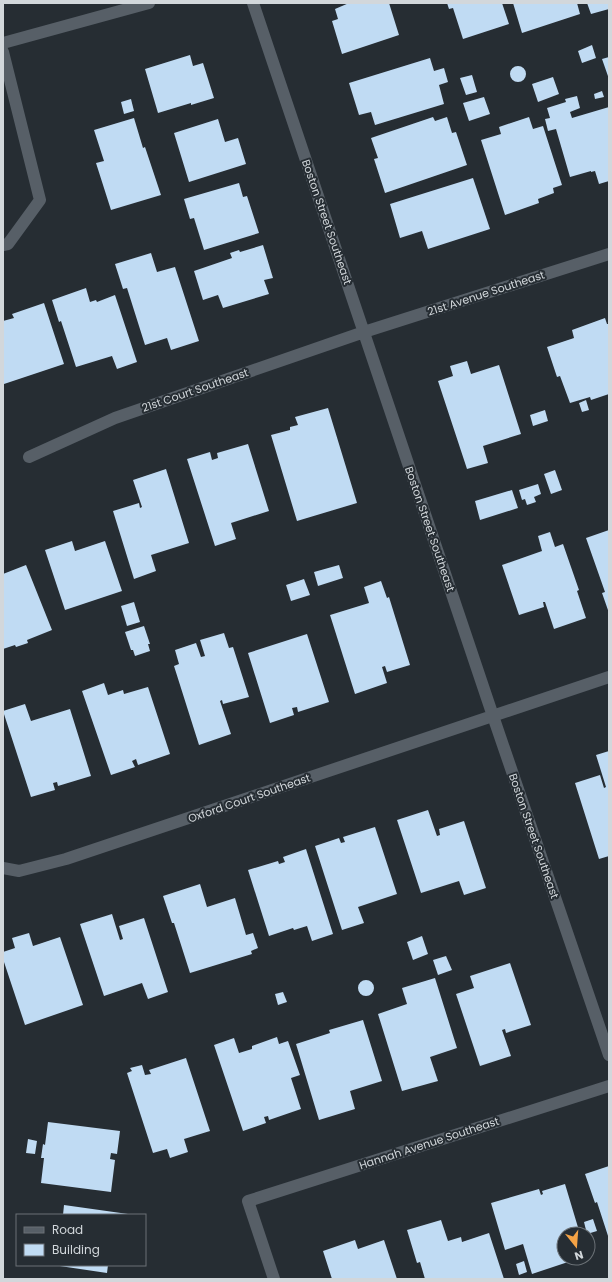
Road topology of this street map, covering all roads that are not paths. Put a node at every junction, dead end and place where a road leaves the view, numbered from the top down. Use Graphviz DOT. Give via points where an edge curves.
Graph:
graph roads {
  1 [pos="149,3"];
  2 [pos="253,3"];
  3 [pos="3,43"];
  4 [pos="3,52"];
  5 [pos="3,245"];
  6 [pos="609,254"];
  7 [pos="364,332"];
  8 [pos="29,457"];
  9 [pos="609,677"];
  10 [pos="493,716"];
  11 [pos="3,868"];
  12 [pos="609,1055"];
  13 [pos="609,1086"];
  14 [pos="274,1279"];
  1 -- 3 [label="street"];
  2 -- 7 [label="street, Boston Street Southeast"];
  4 -- 5 [label="street" via="40,200 8,244"];
  6 -- 7 [label="street, 21st Avenue Southeast"];
  7 -- 8 [label="street, 21st Court Southeast" via="115,418"];
  7 -- 10 [label="street, Boston Street Southeast"];
  9 -- 10 [label="street, Oxford Court Southeast"];
  10 -- 11 [label="street, Oxford Court Southeast" via="66,859 19,871"];
  10 -- 12 [label="street, Boston Street Southeast"];
  13 -- 14 [label="street, Hannah Avenue Southeast" via="248,1201"];
}
